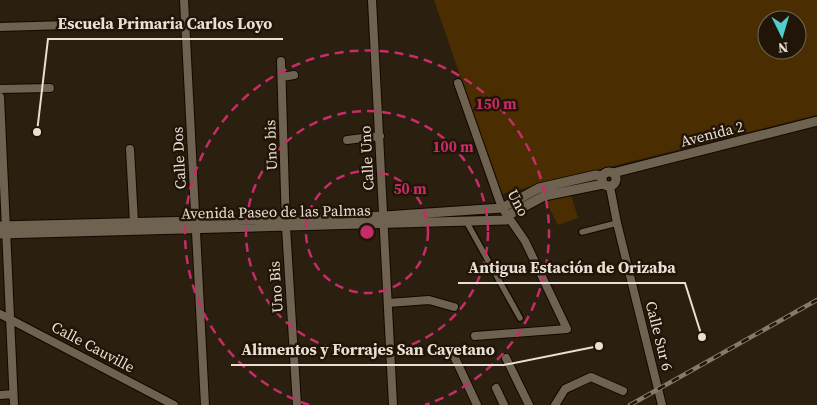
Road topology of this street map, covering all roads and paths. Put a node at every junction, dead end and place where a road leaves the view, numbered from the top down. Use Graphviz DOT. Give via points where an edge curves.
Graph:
graph roads {
  1 [pos="184,0"];
  2 [pos="372,0"];
  3 [pos="102,24"];
  4 [pos="0,27"];
  5 [pos="281,61"];
  6 [pos="294,75"];
  7 [pos="282,76"];
  8 [pos="458,83"];
  9 [pos="50,88"];
  10 [pos="0,89"];
  11 [pos="0,97"];
  12 [pos="817,121"];
  13 [pos="380,136"];
  14 [pos="347,140"];
  15 [pos="130,149"];
  16 [pos="2,151"];
  17 [pos="613,174"];
  18 [pos="605,182"];
  19 [pos="505,212"];
  20 [pos="384,220"];
  21 [pos="466,221"];
  22 [pos="134,222"];
  23 [pos="617,223"];
  24 [pos="196,224"];
  25 [pos="286,224"];
  26 [pos="3,229"];
  27 [pos="582,232"];
  28 [pos="388,302"];
  29 [pos="454,307"];
  30 [pos="0,314"];
  31 [pos="520,318"];
  32 [pos="9,319"];
  33 [pos="475,336"];
  34 [pos="454,356"];
  35 [pos="506,358"];
  36 [pos="496,388"];
  37 [pos="623,391"];
  38 [pos="13,394"];
  39 [pos="0,395"];
  40 [pos="14,405"];
  41 [pos="174,405"];
  42 [pos="205,405"];
  43 [pos="297,405"];
  44 [pos="393,405"];
  45 [pos="477,405"];
  46 [pos="504,405"];
  47 [pos="529,405"];
  48 [pos="555,405"];
  49 [pos="662,405"];
  1 -- 24 [label="street, Calle Dos"];
  2 -- 13 [label="street, Calle Uno"];
  3 -- 4 [label="street"];
  5 -- 7 [label="street, Uno bis"];
  6 -- 7 [label="street"];
  7 -- 25 [label="street, Uno bis"];
  8 -- 19 [label="street, Uno"];
  9 -- 10 [label="street"];
  11 -- 16 [label="street"];
  12 -- 17 [label="street, Avenida 2"];
  13 -- 14 [label="street"];
  13 -- 20 [label="street, Calle Uno"];
  15 -- 22 [label="street"];
  16 -- 26 [label="street"];
  17 -- 18 [label="street, Avenida Paseo de las Palmas" via="606,173"];
  17 -- 18 [label="street" via="616,182"];
  18 -- 19 [label="street, Avenida Paseo de las Palmas" via="596,175 538,188"];
  18 -- 23 [label="street, Calle Sur 6"];
  19 -- 20 [label="street, Avenida Paseo de las Palmas"];
  19 -- 21 [label="street, Avenida Paseo de las Palmas" via="506,220"];
  19 -- 33 [label="street, Uno" via="525,241 568,329"];
  20 -- 21 [label="street, Avenida Paseo de las Palmas"];
  20 -- 25 [label="street, Avenida Paseo de las Palmas"];
  20 -- 28 [label="street, Calle Uno"];
  21 -- 31 [label="street"];
  22 -- 24 [label="street, Avenida Paseo de las Palmas"];
  22 -- 26 [label="street, Avenida Paseo de las Palmas"];
  23 -- 27 [label="street"];
  23 -- 49 [label="street, Calle Sur 6"];
  24 -- 25 [label="street, Avenida Paseo de las Palmas"];
  24 -- 26 [label="street, Avenida Paseo de las Palmas"];
  24 -- 42 [label="street, Calle Dos"];
  25 -- 43 [label="street, Uno Bis"];
  26 -- 32 [label="street"];
  28 -- 29 [label="street" via="429,300"];
  28 -- 44 [label="street, Calle Uno"];
  30 -- 32 [label="street, Calle Cauville"];
  32 -- 38 [label="street"];
  32 -- 41 [label="street, Calle Cauville"];
  34 -- 45 [label="street"];
  35 -- 47 [label="street"];
  36 -- 46 [label="street"];
  37 -- 48 [label="street" via="591,377 565,389"];
  38 -- 39 [label="street"];
  38 -- 40 [label="street"];
}
